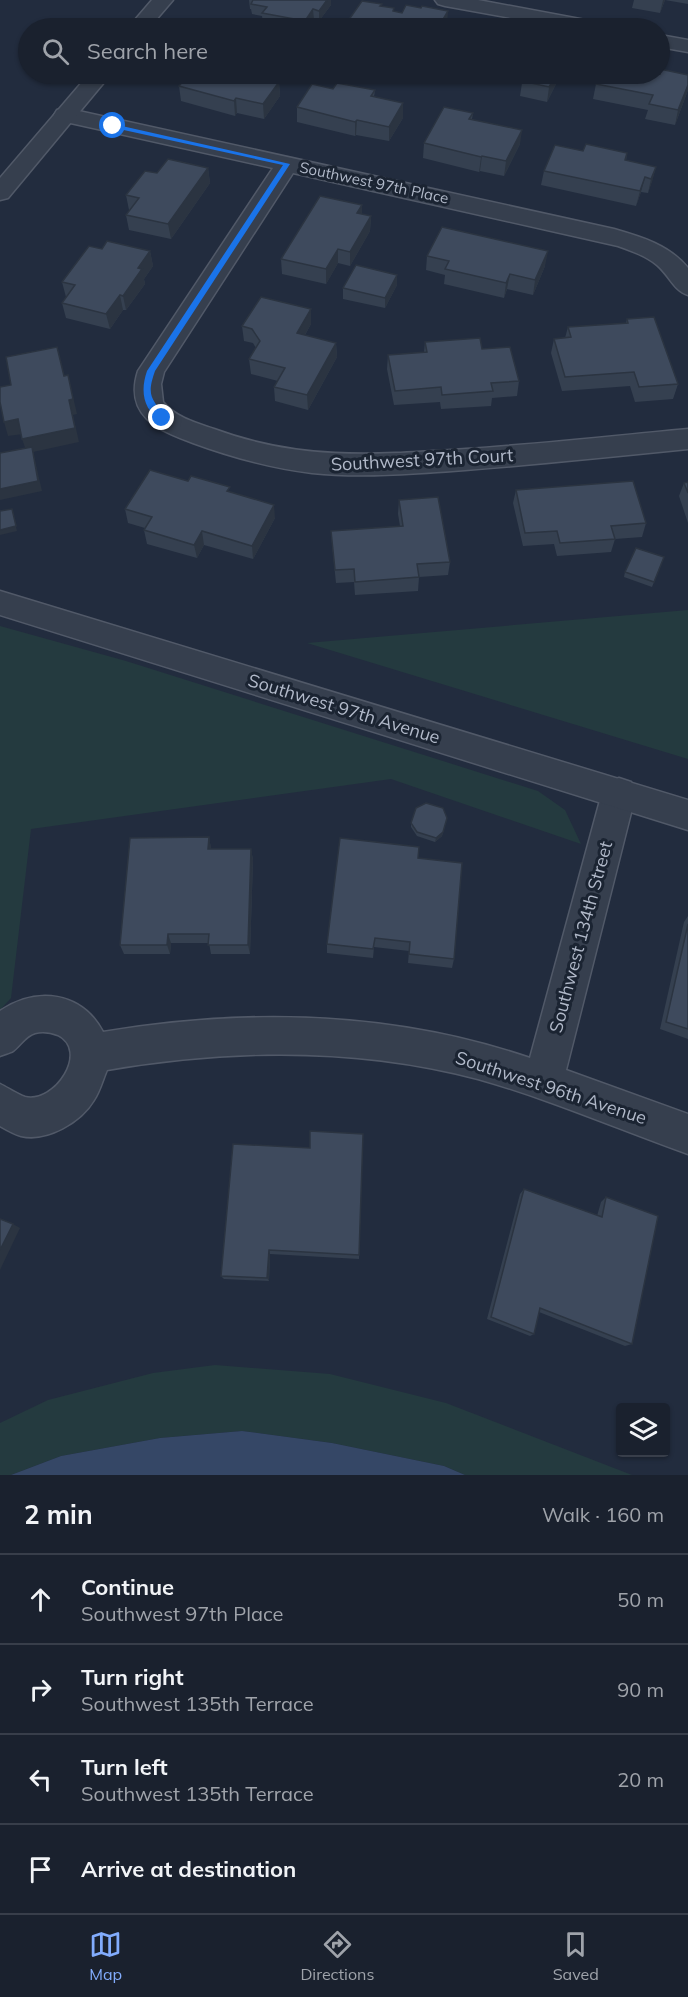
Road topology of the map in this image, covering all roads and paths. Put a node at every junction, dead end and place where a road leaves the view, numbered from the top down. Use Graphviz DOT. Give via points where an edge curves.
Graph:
graph roads {
  1 [pos="162,0"];
  2 [pos="445,0"];
  3 [pos="147,18"];
  4 [pos="542,18"];
  5 [pos="670,42"];
  6 [pos="688,46"];
  7 [pos="91,84"];
  8 [pos="64,115"];
  9 [pos="287,164"];
  10 [pos="0,193"];
  11 [pos="682,278"];
  12 [pos="688,440"];
  13 [pos="0,603"];
  14 [pos="619,793"];
  15 [pos="688,815"];
  16 [pos="0,1037"];
  17 [pos="91,1053"];
  18 [pos="543,1082"];
  19 [pos="0,1104"];
  20 [pos="688,1134"];
  1 -- 3 [label="street"];
  2 -- 4 [label="street"];
  5 -- 6 [label="street"];
  7 -- 8 [label="street"];
  8 -- 9 [label="street, Southwest 97th Place"];
  8 -- 10 [label="street"];
  9 -- 11 [label="street, Southwest 97th Place" via="614,237 663,256"];
  9 -- 12 [label="street, Southwest 97th Court" via="151,371 147,399 162,418 223,442 294,459 348,466 469,460"];
  13 -- 14 [label="street, Southwest 97th Avenue"];
  14 -- 15 [label="street, Southwest 97th Avenue"];
  14 -- 18 [label="street, Southwest 134th Street"];
  16 -- 17 [label="street" via="15,1023 31,1015 48,1013 77,1025"];
  17 -- 18 [label="street, Southwest 96th Avenue" via="144,1043 237,1035 340,1037 470,1058"];
  17 -- 19 [label="street" via="82,1086 55,1111 38,1117 21,1116"];
  18 -- 20 [label="street, Southwest 96th Avenue"];
}
